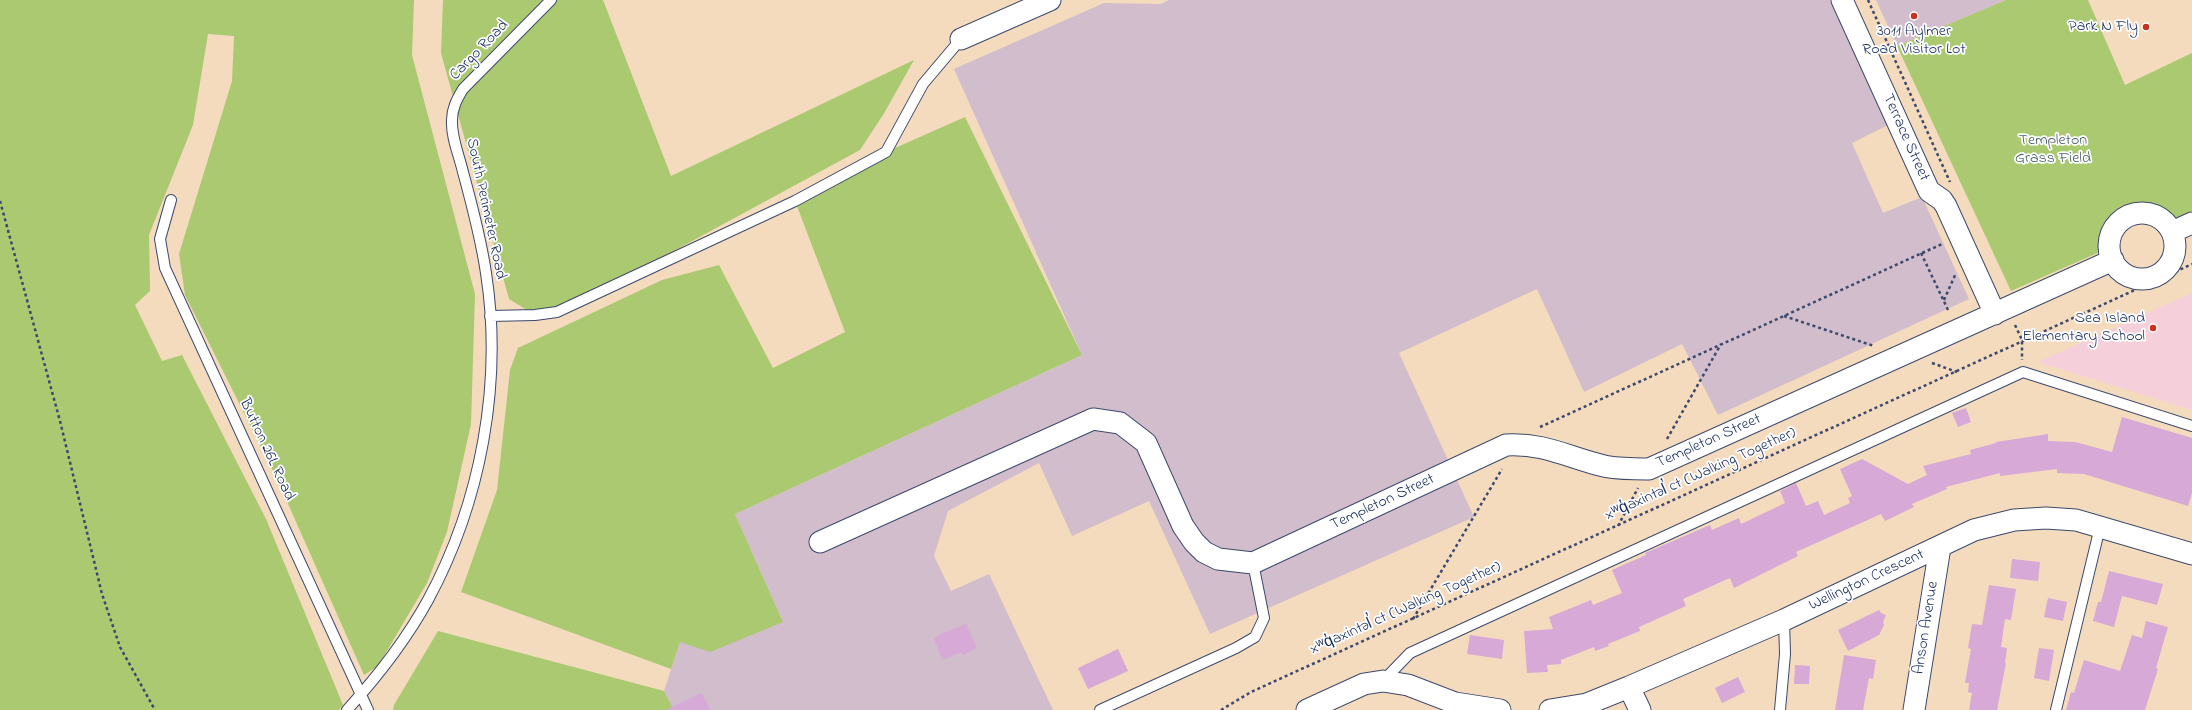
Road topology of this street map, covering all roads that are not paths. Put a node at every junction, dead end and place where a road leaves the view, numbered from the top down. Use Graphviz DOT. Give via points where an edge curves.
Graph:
graph roads {
  1 [pos="551,0"];
  2 [pos="1050,0"];
  3 [pos="1842,0"];
  4 [pos="961,39"];
  5 [pos="453,133"];
  6 [pos="171,200"];
  7 [pos="2192,223"];
  8 [pos="2172,232"];
  9 [pos="2112,260"];
  10 [pos="2001,311"];
  11 [pos="490,316"];
  12 [pos="2192,426"];
  13 [pos="2100,527"];
  14 [pos="820,542"];
  15 [pos="1940,547"];
  16 [pos="2192,554"];
  17 [pos="1253,563"];
  18 [pos="1784,620"];
  19 [pos="1383,680"];
  20 [pos="1629,687"];
  21 [pos="361,695"];
  22 [pos="347,710"];
  23 [pos="368,710"];
  24 [pos="1100,710"];
  25 [pos="1307,710"];
  26 [pos="1500,710"];
  27 [pos="1550,710"];
  28 [pos="1640,710"];
  29 [pos="1780,710"];
  30 [pos="1914,710"];
  31 [pos="2056,710"];
  1 -- 5 [label="lane, Cargo Road" via="463,89 454,107"];
  2 -- 4 [label="street"];
  3 -- 10 [label="street, Terrace Street" via="1929,191 1942,200"];
  4 -- 11 [label="lane" via="923,84 886,152 794,200 557,312"];
  5 -- 11 [label="lane, South Perimeter Road" via="486,273"];
  6 -- 21 [label="lane, Button 26L Road" via="160,239 165,268"];
  7 -- 8 [label="street"];
  8 -- 9 [label="street" via="2162,220 2146,213 2124,218 2110,237"];
  8 -- 9 [label="street" via="2175,252 2171,262 2157,276 2136,279 2118,269"];
  9 -- 10 [label="street, Templeton Street"];
  10 -- 17 [label="street, Templeton Street" via="1649,469 1601,466 1536,445 1506,445"];
  11 -- 21 [label="lane, South Perimeter Road" via="488,405 480,456 467,504 448,557 428,600 404,639"];
  12 -- 19 [label="lane" via="2023,372 1410,653"];
  13 -- 15 [label="street, Wellington Crescent" via="2076,520 2014,520 1974,530"];
  13 -- 16 [label="street, Wellington Crescent"];
  13 -- 31 [label="lane"];
  14 -- 17 [label="street" via="1093,418 1120,423 1146,443 1183,526 1204,552 1218,558"];
  15 -- 18 [label="street, Wellington Crescent"];
  15 -- 30 [label="street, Anson Avenue"];
  17 -- 24 [label="lane" via="1264,618 1255,636 1236,648"];
  18 -- 20 [label="street, Wellington Crescent"];
  18 -- 29 [label="lane" via="1785,654"];
  19 -- 25 [label="street" via="1364,684"];
  19 -- 26 [label="street" via="1408,685 1455,703"];
  20 -- 27 [label="street, Wellington Crescent" via="1587,704"];
  20 -- 28 [label="street"];
  21 -- 22 [label="lane, South Perimeter Road"];
  21 -- 23 [label="lane, Button 26L Road"];
}
